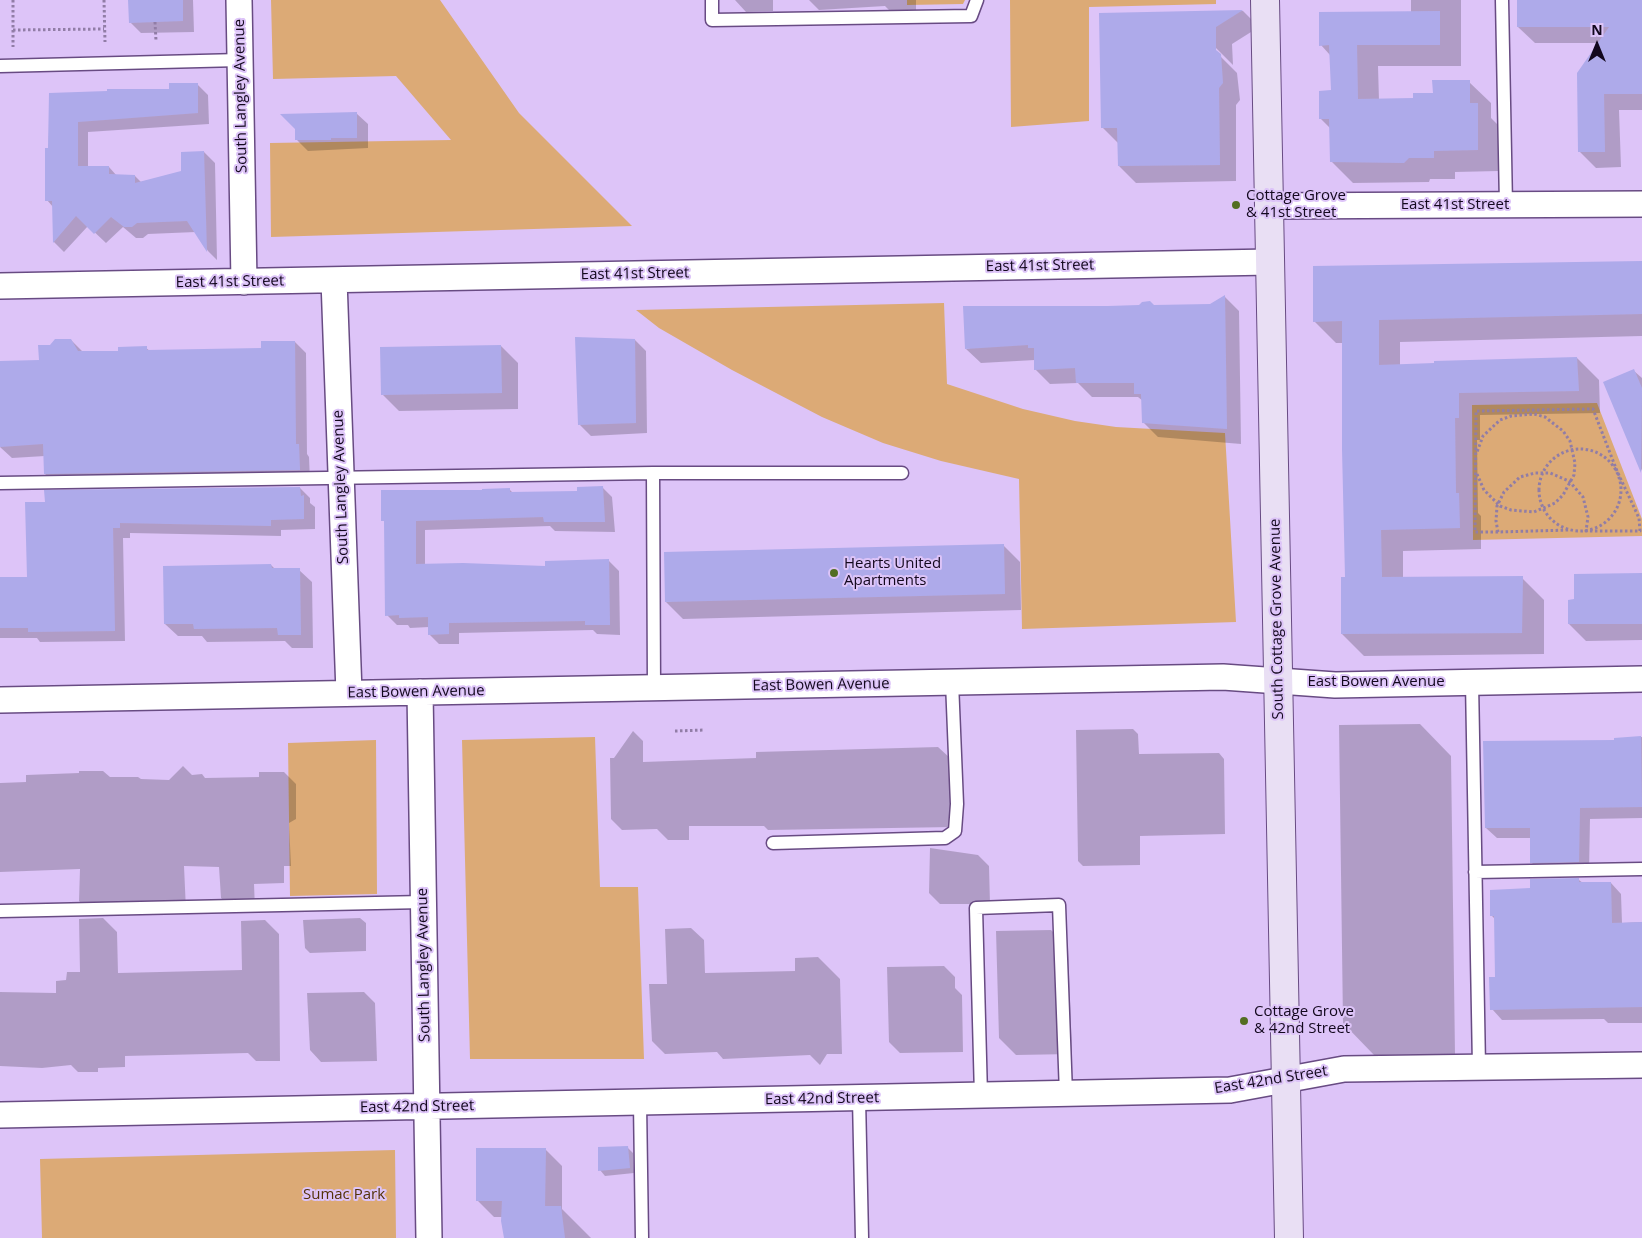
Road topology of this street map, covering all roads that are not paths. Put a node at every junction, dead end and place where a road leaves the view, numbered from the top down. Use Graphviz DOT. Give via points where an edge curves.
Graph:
graph roads {
  1 [pos="239,0"];
  2 [pos="712,0"];
  3 [pos="977,0"];
  4 [pos="1265,0"];
  5 [pos="1502,0"];
  6 [pos="240,60"];
  7 [pos="0,66"];
  8 [pos="1642,204"];
  9 [pos="1506,205"];
  10 [pos="1269,206"];
  11 [pos="1270,262"];
  12 [pos="334,280"];
  13 [pos="244,282"];
  14 [pos="0,286"];
  15 [pos="653,473"];
  16 [pos="902,473"];
  17 [pos="341,477"];
  18 [pos="0,483"];
  19 [pos="1642,678"];
  20 [pos="1278,681"];
  21 [pos="952,682"];
  22 [pos="1472,682"];
  23 [pos="654,688"];
  24 [pos="420,692"];
  25 [pos="349,694"];
  26 [pos="0,700"];
  27 [pos="774,843"];
  28 [pos="1642,869"];
  29 [pos="1475,872"];
  30 [pos="423,902"];
  31 [pos="0,911"];
  32 [pos="1642,1065"];
  33 [pos="1479,1067"];
  34 [pos="1286,1080"];
  35 [pos="1066,1094"];
  36 [pos="981,1096"];
  37 [pos="859,1098"];
  38 [pos="640,1102"];
  39 [pos="427,1107"];
  40 [pos="0,1116"];
  41 [pos="429,1238"];
  42 [pos="642,1238"];
  43 [pos="862,1238"];
  44 [pos="1288,1238"];
  1 -- 6 [label="street, South Langley Avenue"];
  2 -- 3 [label="lane" via="712,20 971,16"];
  4 -- 10 [label="main road, South Cottage Grove Avenue"];
  5 -- 9 [label="lane"];
  6 -- 7 [label="lane"];
  6 -- 13 [label="street, South Langley Avenue"];
  8 -- 9 [label="street, East 41st Street"];
  9 -- 10 [label="street, East 41st Street"];
  10 -- 11 [label="main road, South Cottage Grove Avenue"];
  11 -- 12 [label="street, East 41st Street"];
  11 -- 20 [label="main road, South Cottage Grove Avenue"];
  12 -- 13 [label="street, East 41st Street"];
  12 -- 17 [label="street, South Langley Avenue"];
  13 -- 14 [label="street, East 41st Street"];
  15 -- 16 [label="lane"];
  15 -- 17 [label="lane"];
  15 -- 23 [label="lane"];
  17 -- 18 [label="lane"];
  17 -- 25 [label="street, South Langley Avenue"];
  19 -- 22 [label="street, East Bowen Avenue"];
  20 -- 21 [label="street, East Bowen Avenue" via="1223,677"];
  20 -- 22 [label="street, East Bowen Avenue" via="1335,685"];
  20 -- 34 [label="main road, South Cottage Grove Avenue"];
  21 -- 23 [label="street, East Bowen Avenue"];
  21 -- 27 [label="lane" via="957,804 955,831 944,838"];
  22 -- 29 [label="lane"];
  23 -- 24 [label="street, East Bowen Avenue"];
  24 -- 25 [label="street, East Bowen Avenue"];
  24 -- 30 [label="street, South Langley Avenue"];
  25 -- 26 [label="street, East Bowen Avenue"];
  28 -- 29 [label="lane"];
  29 -- 33 [label="lane"];
  30 -- 31 [label="lane"];
  30 -- 39 [label="street, South Langley Avenue"];
  32 -- 33 [label="street, East 42nd Street"];
  33 -- 34 [label="street, East 42nd Street" via="1344,1069"];
  34 -- 35 [label="street, East 42nd Street" via="1230,1090"];
  34 -- 44 [label="main road, South Cottage Grove Avenue"];
  35 -- 36 [label="street, East 42nd Street"];
  35 -- 36 [label="lane" via="1059,905 976,908"];
  36 -- 37 [label="street, East 42nd Street"];
  37 -- 38 [label="street, East 42nd Street"];
  37 -- 43 [label="lane"];
  38 -- 39 [label="street, East 42nd Street"];
  38 -- 42 [label="lane"];
  39 -- 40 [label="street, East 42nd Street"];
  39 -- 41 [label="street, South Langley Avenue"];
}
